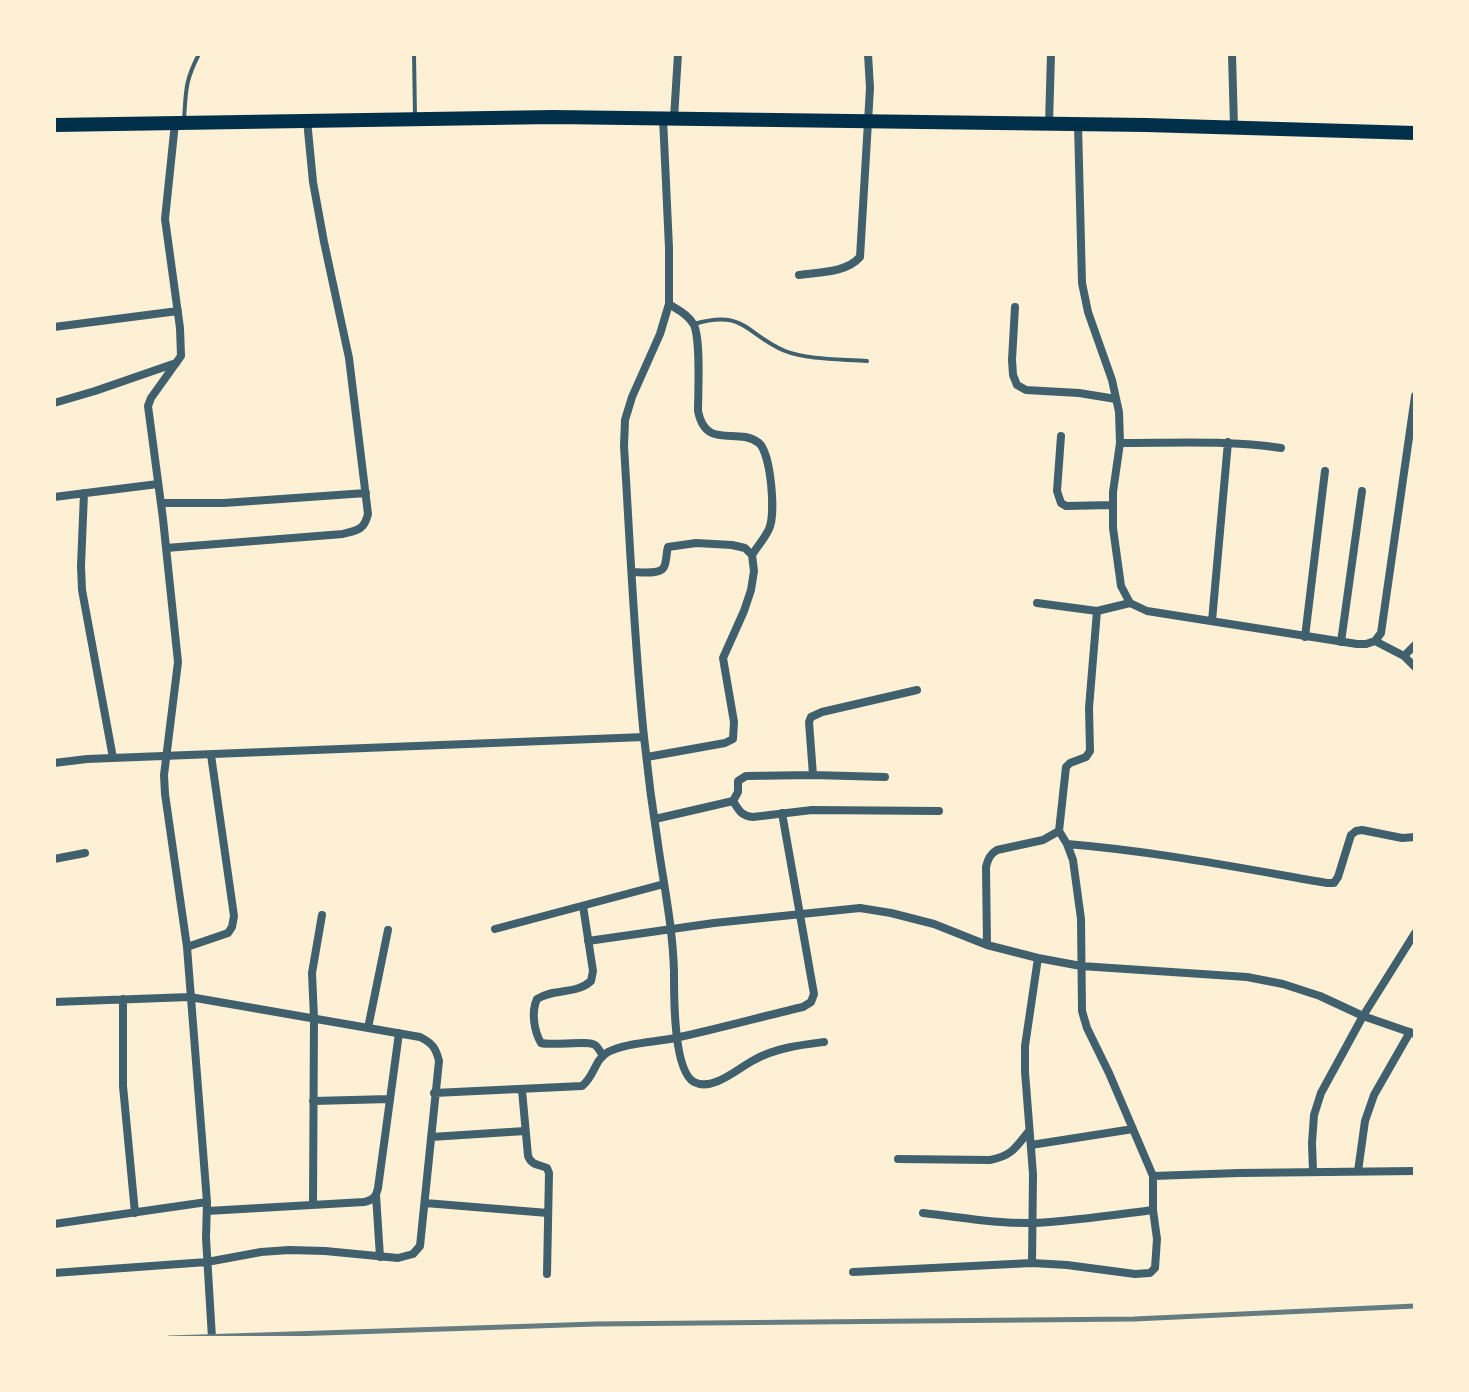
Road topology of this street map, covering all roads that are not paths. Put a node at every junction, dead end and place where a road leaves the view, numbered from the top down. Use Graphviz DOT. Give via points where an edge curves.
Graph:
graph roads {
  1 [pos="199,54"];
  2 [pos="414,54"];
  3 [pos="678,54"];
  4 [pos="868,54"];
  5 [pos="1051,54"];
  6 [pos="1232,54"];
  7 [pos="669,118"];
  8 [pos="415,119"];
  9 [pos="307,120"];
  10 [pos="868,121"];
  11 [pos="180,123"];
  12 [pos="1049,124"];
  13 [pos="1078,124"];
  14 [pos="54,125"];
  15 [pos="1234,127"];
  16 [pos="1415,133"];
  17 [pos="799,275"];
  18 [pos="669,304"];
  19 [pos="1015,307"];
  20 [pos="178,311"];
  21 [pos="694,324"];
  22 [pos="54,327"];
  23 [pos="867,361"];
  24 [pos="176,363"];
  25 [pos="1415,396"];
  26 [pos="1116,399"];
  27 [pos="54,403"];
  28 [pos="1061,436"];
  29 [pos="1228,442"];
  30 [pos="1120,443"];
  31 [pos="1281,448"];
  32 [pos="1325,471"];
  33 [pos="158,484"];
  34 [pos="1362,491"];
  35 [pos="84,493"];
  36 [pos="366,493"];
  37 [pos="54,497"];
  38 [pos="161,503"];
  39 [pos="1113,505"];
  40 [pos="166,548"];
  41 [pos="752,555"];
  42 [pos="632,572"];
  43 [pos="1037,603"];
  44 [pos="1130,603"];
  45 [pos="1097,611"];
  46 [pos="1212,621"];
  47 [pos="1305,637"];
  48 [pos="1375,641"];
  49 [pos="1341,642"];
  50 [pos="1415,645"];
  51 [pos="1404,656"];
  52 [pos="1415,667"];
  53 [pos="917,690"];
  54 [pos="644,737"];
  55 [pos="211,755"];
  56 [pos="167,757"];
  57 [pos="647,757"];
  58 [pos="113,758"];
  59 [pos="54,763"];
  60 [pos="813,775"];
  61 [pos="885,777"];
  62 [pos="733,801"];
  63 [pos="939,811"];
  64 [pos="782,813"];
  65 [pos="655,819"];
  66 [pos="1059,831"];
  67 [pos="1415,837"];
  68 [pos="1067,844"];
  69 [pos="85,853"];
  70 [pos="54,859"];
  71 [pos="664,884"];
  72 [pos="583,906"];
  73 [pos="800,913"];
  74 [pos="322,915"];
  75 [pos="495,929"];
  76 [pos="388,930"];
  77 [pos="672,930"];
  78 [pos="1415,933"];
  79 [pos="588,941"];
  80 [pos="987,945"];
  81 [pos="187,947"];
  82 [pos="1038,958"];
  83 [pos="1081,966"];
  84 [pos="190,997"];
  85 [pos="123,999"];
  86 [pos="54,1002"];
  87 [pos="1363,1016"];
  88 [pos="314,1018"];
  89 [pos="368,1028"];
  90 [pos="399,1033"];
  91 [pos="1413,1033"];
  92 [pos="677,1037"];
  93 [pos="824,1042"];
  94 [pos="603,1056"];
  95 [pos="522,1090"];
  96 [pos="434,1093"];
  97 [pos="390,1099"];
  98 [pos="313,1101"];
  99 [pos="1133,1129"];
  100 [pos="1029,1130"];
  101 [pos="525,1131"];
  102 [pos="431,1137"];
  103 [pos="1031,1145"];
  104 [pos="898,1159"];
  105 [pos="1313,1171"];
  106 [pos="1358,1171"];
  107 [pos="1415,1171"];
  108 [pos="1153,1176"];
  109 [pos="376,1195"];
  110 [pos="425,1203"];
  111 [pos="313,1205"];
  112 [pos="207,1206"];
  113 [pos="1153,1210"];
  114 [pos="135,1213"];
  115 [pos="548,1213"];
  116 [pos="923,1213"];
  117 [pos="1033,1223"];
  118 [pos="54,1224"];
  119 [pos="380,1257"];
  120 [pos="207,1262"];
  121 [pos="1032,1263"];
  122 [pos="853,1272"];
  123 [pos="54,1273"];
  124 [pos="547,1274"];
  125 [pos="212,1338"];
  1 -- 11 [label="lane" via="190,70"];
  2 -- 8 [label="lane"];
  3 -- 7 [label="street"];
  4 -- 10 [label="street"];
  5 -- 12 [label="street"];
  6 -- 15 [label="street"];
  7 -- 8 [label="highway"];
  7 -- 10 [label="highway"];
  7 -- 18 [label="street"];
  8 -- 9 [label="highway"];
  9 -- 11 [label="highway"];
  9 -- 36 [label="street" via="313,182 349,358"];
  10 -- 12 [label="highway"];
  10 -- 17 [label="street" via="860,257 844,268"];
  11 -- 14 [label="highway"];
  11 -- 20 [label="street" via="165,219"];
  12 -- 13 [label="highway"];
  13 -- 15 [label="highway"];
  13 -- 26 [label="street" via="1082,283"];
  15 -- 16 [label="highway"];
  18 -- 21 [label="street"];
  18 -- 42 [label="street" via="625,420"];
  19 -- 26 [label="street" via="1012,360 1017,385"];
  20 -- 22 [label="street"];
  20 -- 24 [label="street" via="182,345"];
  21 -- 23 [label="lane" via="728,319 787,352"];
  21 -- 41 [label="street" via="701,423 712,433 759,444 767,461 773,516"];
  24 -- 27 [label="street"];
  24 -- 33 [label="street" via="148,406"];
  25 -- 48 [label="street" via="1381,633"];
  26 -- 30 [label="street"];
  28 -- 39 [label="street" via="1061,503"];
  29 -- 30 [label="street"];
  29 -- 31 [label="street"];
  29 -- 46 [label="street"];
  30 -- 39 [label="street"];
  32 -- 47 [label="street"];
  33 -- 35 [label="street"];
  33 -- 38 [label="street"];
  34 -- 49 [label="street"];
  35 -- 37 [label="street"];
  35 -- 58 [label="street" via="82,590"];
  36 -- 38 [label="street"];
  36 -- 40 [label="street" via="366,524 343,534"];
  38 -- 40 [label="street"];
  39 -- 44 [label="street" via="1121,586"];
  40 -- 56 [label="street" via="178,662"];
  41 -- 42 [label="street" via="732,545 672,545 663,570"];
  41 -- 57 [label="street" via="751,590 723,658 733,739"];
  42 -- 54 [label="street"];
  43 -- 45 [label="street"];
  44 -- 45 [label="street"];
  44 -- 46 [label="street" via="1147,611"];
  45 -- 66 [label="street" via="1090,751 1066,767"];
  46 -- 47 [label="street"];
  47 -- 49 [label="street"];
  48 -- 49 [label="street"];
  48 -- 51 [label="street"];
  50 -- 51 [label="street"];
  51 -- 52 [label="street"];
  53 -- 60 [label="street" via="811,717"];
  54 -- 55 [label="street"];
  54 -- 57 [label="street"];
  55 -- 56 [label="street"];
  55 -- 81 [label="street" via="234,916 228,933"];
  56 -- 58 [label="street"];
  56 -- 81 [label="street" via="165,794"];
  57 -- 65 [label="street"];
  58 -- 59 [label="street"];
  60 -- 61 [label="street"];
  60 -- 62 [label="street" via="746,776 738,781"];
  62 -- 64 [label="street" via="745,816"];
  62 -- 65 [label="street"];
  63 -- 64 [label="street"];
  64 -- 73 [label="street"];
  65 -- 71 [label="street"];
  66 -- 68 [label="street"];
  66 -- 80 [label="street" via="997,850 987,859"];
  67 -- 68 [label="street" via="1356,831 1334,883"];
  68 -- 83 [label="street" via="1081,919"];
  69 -- 70 [label="street"];
  71 -- 72 [label="street"];
  71 -- 77 [label="street"];
  72 -- 75 [label="street"];
  72 -- 79 [label="street"];
  73 -- 77 [label="street"];
  73 -- 80 [label="street" via="860,908 891,913"];
  73 -- 92 [label="street" via="811,1002"];
  74 -- 88 [label="street" via="312,973"];
  76 -- 89 [label="street"];
  77 -- 79 [label="street"];
  77 -- 92 [label="street"];
  78 -- 87 [label="street"];
  79 -- 94 [label="street" via="591,981 537,999 537,1036 541,1043 557,1045 590,1042"];
  80 -- 82 [label="street"];
  81 -- 84 [label="street"];
  82 -- 83 [label="street"];
  82 -- 100 [label="street" via="1025,1046"];
  83 -- 87 [label="street" via="1247,977 1320,996"];
  83 -- 99 [label="street" via="1087,1028"];
  84 -- 85 [label="street"];
  84 -- 88 [label="street"];
  84 -- 112 [label="street"];
  85 -- 86 [label="street"];
  85 -- 114 [label="street" via="123,1086"];
  87 -- 91 [label="street"];
  87 -- 105 [label="street" via="1321,1093 1314,1115"];
  88 -- 89 [label="street"];
  88 -- 98 [label="street"];
  89 -- 90 [label="street"];
  90 -- 96 [label="street" via="420,1037 436,1048"];
  90 -- 97 [label="street"];
  91 -- 106 [label="street" via="1374,1095"];
  92 -- 93 [label="street" via="689,1078 698,1084 722,1079 772,1052"];
  92 -- 94 [label="street"];
  94 -- 95 [label="street" via="582,1086"];
  95 -- 96 [label="street"];
  95 -- 101 [label="street"];
  96 -- 102 [label="street"];
  97 -- 98 [label="street"];
  97 -- 109 [label="street"];
  98 -- 111 [label="street"];
  99 -- 103 [label="street"];
  99 -- 108 [label="street"];
  100 -- 103 [label="street"];
  100 -- 104 [label="street" via="1002,1158"];
  101 -- 102 [label="street"];
  101 -- 115 [label="street" via="530,1162 549,1173"];
  102 -- 110 [label="street"];
  103 -- 117 [label="street"];
  105 -- 106 [label="street"];
  105 -- 108 [label="street"];
  106 -- 107 [label="street"];
  108 -- 113 [label="street"];
  109 -- 111 [label="street" via="364,1202"];
  109 -- 119 [label="street"];
  110 -- 115 [label="street"];
  110 -- 119 [label="street" via="417,1250 407,1257"];
  111 -- 112 [label="street"];
  112 -- 114 [label="street"];
  112 -- 120 [label="street"];
  113 -- 117 [label="street"];
  113 -- 121 [label="street" via="1157,1260 1150,1273"];
  114 -- 118 [label="street"];
  115 -- 124 [label="street"];
  116 -- 117 [label="street"];
  117 -- 121 [label="street"];
  119 -- 120 [label="street" via="289,1250"];
  120 -- 123 [label="street"];
  120 -- 125 [label="street"];
  121 -- 122 [label="street"];
}
